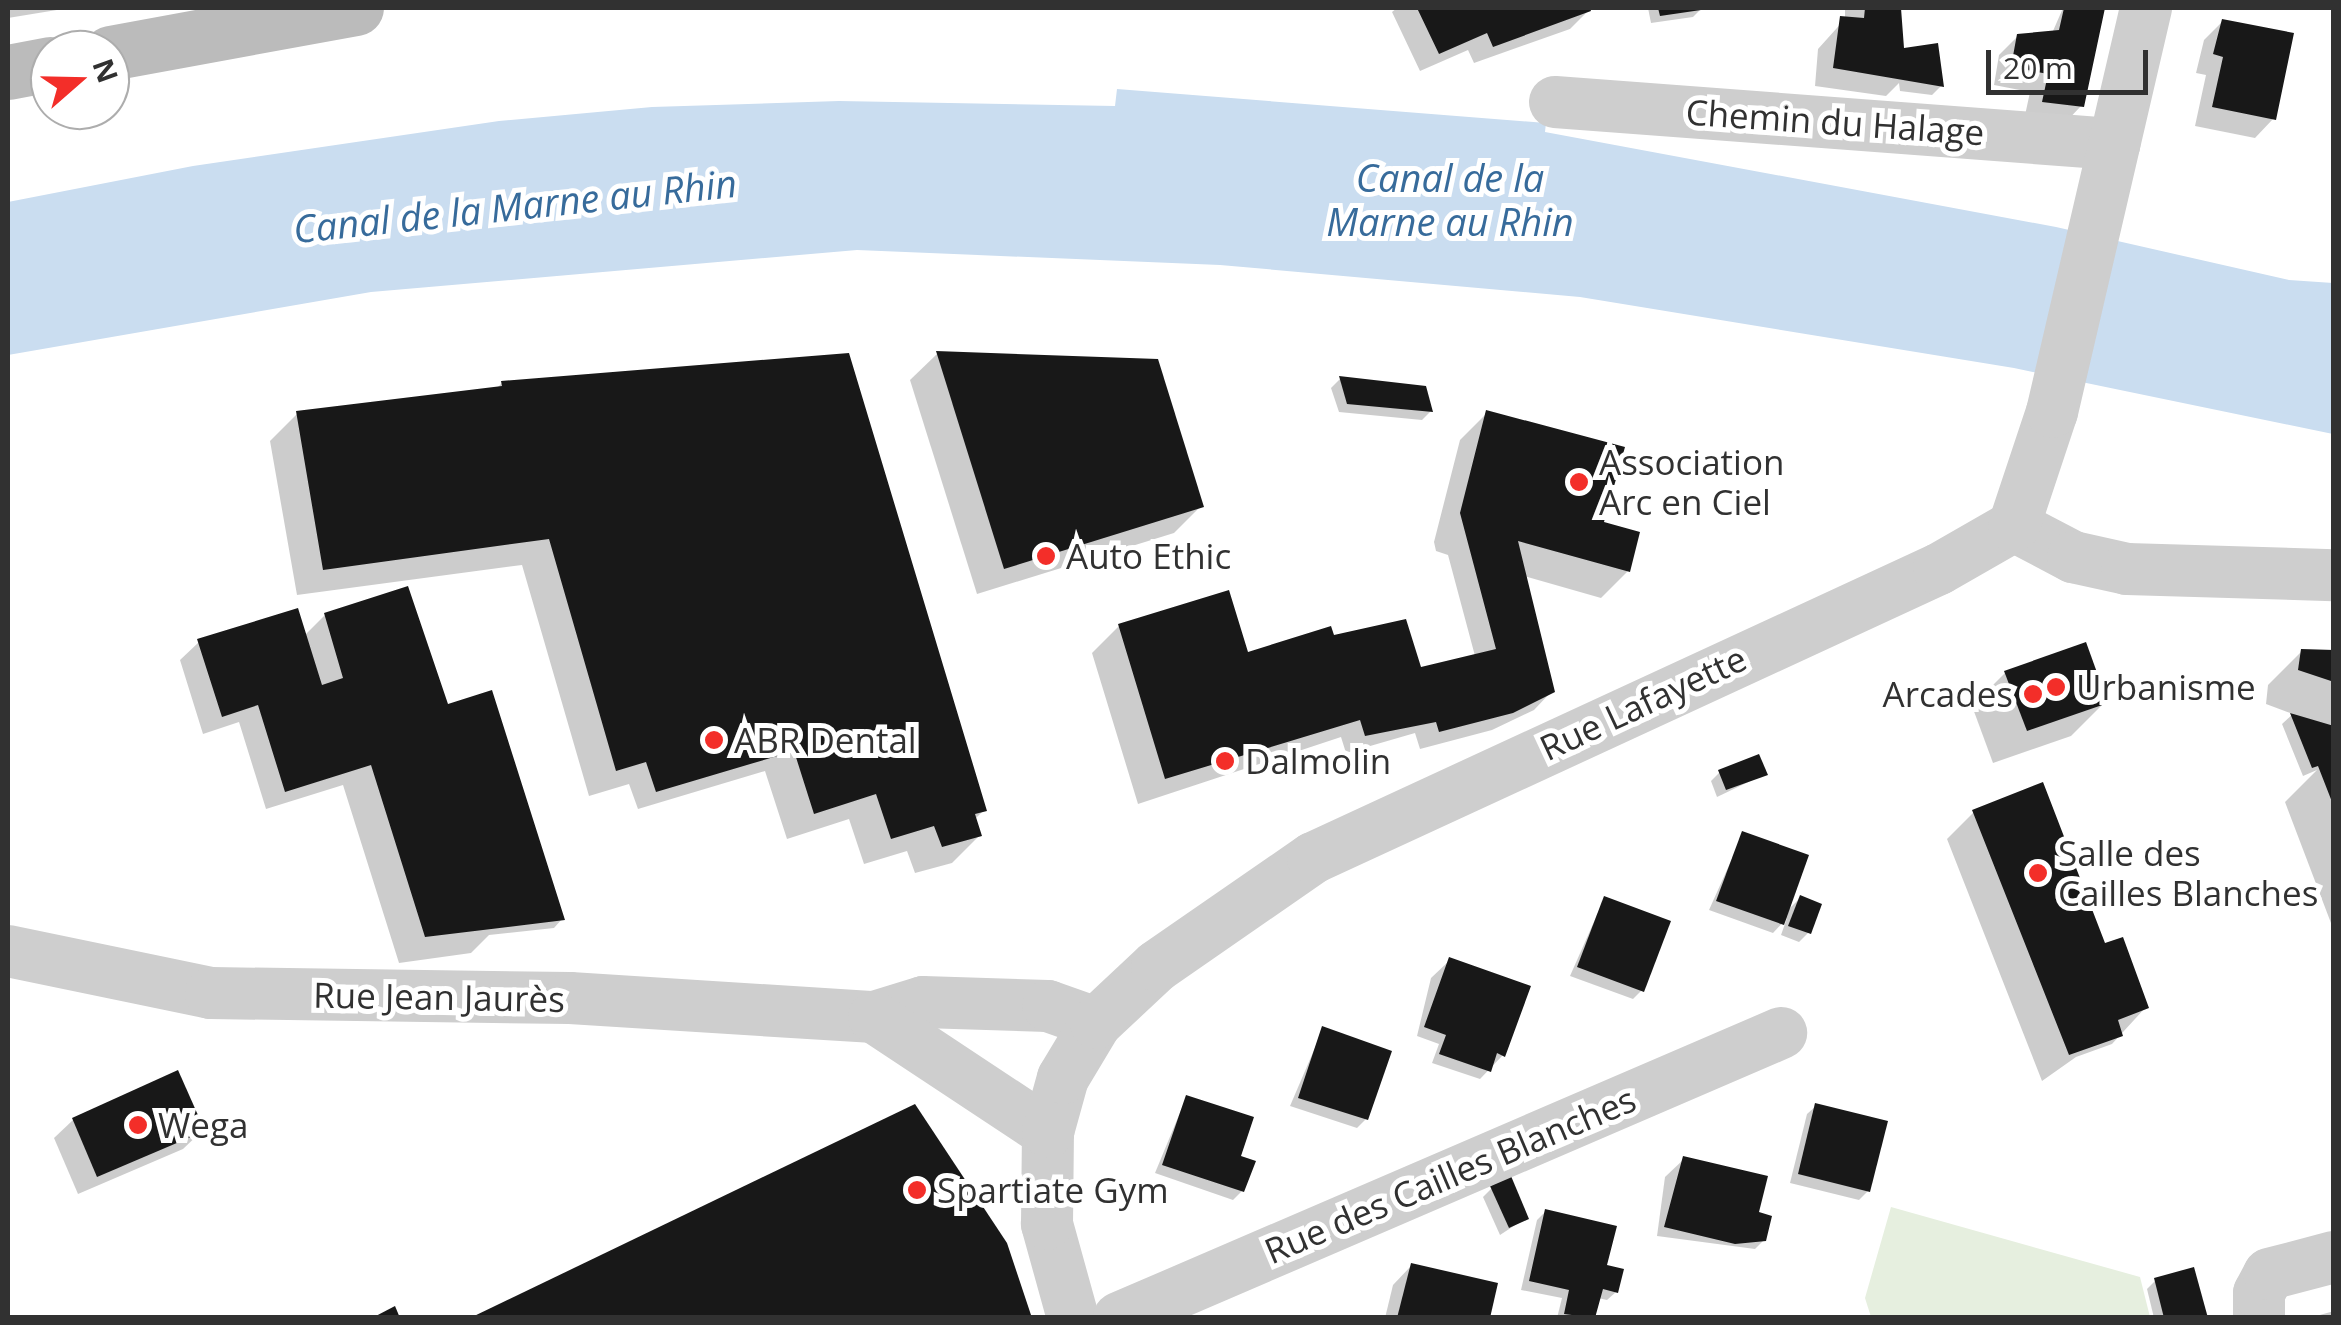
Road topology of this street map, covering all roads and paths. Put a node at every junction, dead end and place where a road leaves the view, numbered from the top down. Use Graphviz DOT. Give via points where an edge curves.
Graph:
graph roads {
  1 [pos="356,8"];
  2 [pos="2146,8"];
  3 [pos="130,49"];
  4 [pos="1555,102"];
  5 [pos="2114,144"];
  6 [pos="2014,526"];
  7 [pos="2334,576"];
  8 [pos="8,951"];
  9 [pos="874,1017"];
  10 [pos="1096,1023"];
  11 [pos="1782,1033"];
  12 [pos="1048,1132"];
  13 [pos="2334,1257"];
  14 [pos="1073,1318"];
  15 [pos="1119,1318"];
  16 [pos="2259,1318"];
  1 -- 3 [label="main road"];
  2 -- 5 [label="street"];
  4 -- 5 [label="street, Chemin du Halage"];
  5 -- 6 [label="street" via="2052,412"];
  6 -- 7 [label="street" via="2072,557 2126,569"];
  6 -- 10 [label="street, Rue Lafayette" via="1940,570 1313,858 1157,966"];
  8 -- 9 [label="street, Rue Jean Jaurès" via="212,993 570,998"];
  9 -- 10 [label="street, Rue Jean Jaurès" via="923,1002 1048,1006"];
  9 -- 12 [label="street, Rue Jean Jaurès"];
  10 -- 12 [label="street, Rue Lafayette" via="1063,1078"];
  11 -- 15 [label="street, Rue des Cailles Blanches"];
  12 -- 14 [label="street, Rue Lafayette" via="1047,1224"];
  13 -- 16 [label="street" via="2268,1274"];
}
